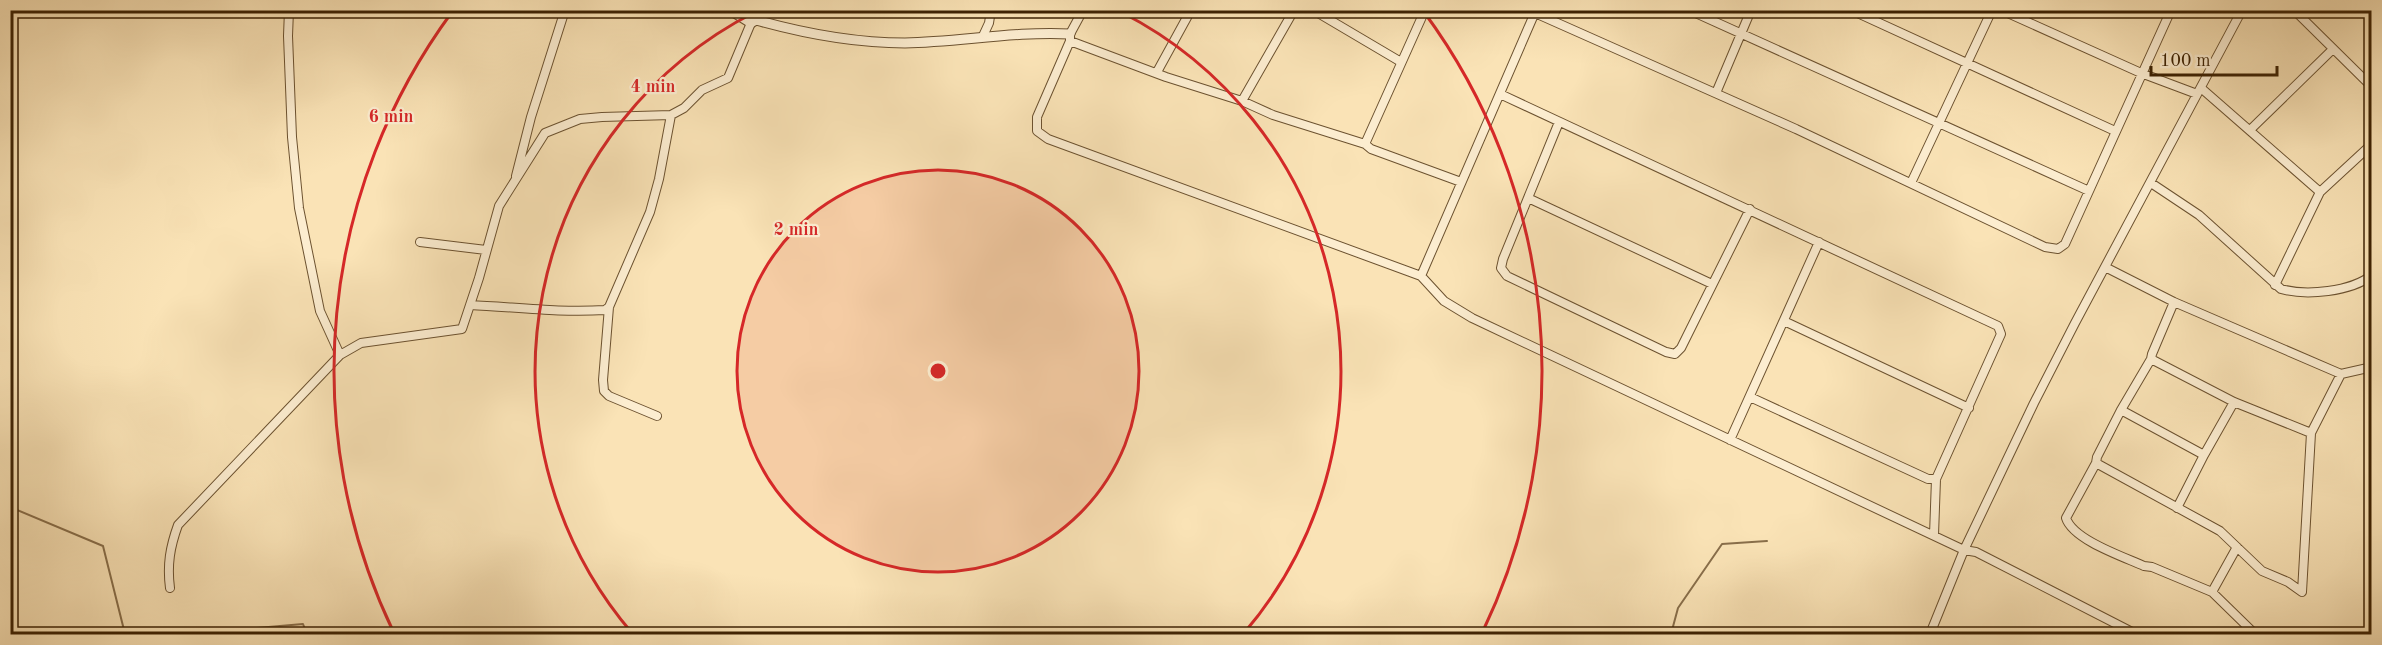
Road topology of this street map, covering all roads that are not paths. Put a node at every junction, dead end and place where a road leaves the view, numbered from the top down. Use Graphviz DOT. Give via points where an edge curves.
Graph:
graph roads {
  1 [pos="289,10"];
  2 [pos="566,10"];
  3 [pos="730,10"];
  4 [pos="991,10"];
  5 [pos="1083,10"];
  6 [pos="1191,10"];
  7 [pos="1294,10"];
  8 [pos="1313,10"];
  9 [pos="1425,10"];
  10 [pos="1689,10"];
  11 [pos="1751,10"];
  12 [pos="1851,10"];
  13 [pos="1992,10"];
  14 [pos="2001,10"];
  15 [pos="2242,10"];
  16 [pos="2294,10"];
  17 [pos="2169,11"];
  18 [pos="1536,12"];
  19 [pos="756,18"];
  20 [pos="1741,34"];
  21 [pos="983,36"];
  22 [pos="1070,37"];
  23 [pos="2333,49"];
  24 [pos="1401,62"];
  25 [pos="1967,63"];
  26 [pos="1158,72"];
  27 [pos="2142,73"];
  28 [pos="2372,87"];
  29 [pos="2199,91"];
  30 [pos="1716,93"];
  31 [pos="1500,94"];
  32 [pos="1242,101"];
  33 [pos="671,115"];
  34 [pos="1558,122"];
  35 [pos="1938,125"];
  36 [pos="2250,130"];
  37 [pos="2115,131"];
  38 [pos="1365,144"];
  39 [pos="2372,144"];
  40 [pos="514,182"];
  41 [pos="1461,182"];
  42 [pos="1911,183"];
  43 [pos="2151,183"];
  44 [pos="2089,191"];
  45 [pos="2320,192"];
  46 [pos="1528,198"];
  47 [pos="1750,209"];
  48 [pos="420,242"];
  49 [pos="1819,242"];
  50 [pos="486,250"];
  51 [pos="2105,267"];
  52 [pos="2372,275"];
  53 [pos="1421,276"];
  54 [pos="1712,284"];
  55 [pos="2275,285"];
  56 [pos="2174,303"];
  57 [pos="470,305"];
  58 [pos="609,308"];
  59 [pos="1784,321"];
  60 [pos="340,355"];
  61 [pos="2151,359"];
  62 [pos="2372,367"];
  63 [pos="2341,374"];
  64 [pos="1750,396"];
  65 [pos="2234,402"];
  66 [pos="1969,408"];
  67 [pos="2121,410"];
  68 [pos="657,416"];
  69 [pos="2311,433"];
  70 [pos="1730,440"];
  71 [pos="2204,455"];
  72 [pos="2096,464"];
  73 [pos="1936,479"];
  74 [pos="2177,508"];
  75 [pos="1934,535"];
  76 [pos="2237,547"];
  77 [pos="1964,550"];
  78 [pos="170,588"];
  79 [pos="2212,592"];
  80 [pos="1930,634"];
  81 [pos="2136,634"];
  82 [pos="2255,634"];
  1 -- 60 [label="street" via="291,115 299,208 320,311"];
  2 -- 40 [label="street"];
  3 -- 19 [label="street"];
  4 -- 21 [label="street"];
  5 -- 22 [label="street"];
  6 -- 26 [label="street"];
  7 -- 32 [label="street"];
  8 -- 24 [label="street"];
  9 -- 24 [label="street"];
  10 -- 20 [label="street"];
  11 -- 20 [label="street"];
  12 -- 25 [label="street"];
  13 -- 25 [label="street"];
  14 -- 27 [label="street"];
  15 -- 29 [label="street"];
  16 -- 23 [label="street"];
  17 -- 27 [label="street"];
  18 -- 30 [label="street"];
  18 -- 31 [label="street"];
  19 -- 21 [label="street" via="820,37 863,42 907,43"];
  19 -- 33 [label="street" via="728,78 702,90"];
  20 -- 30 [label="street"];
  20 -- 35 [label="street"];
  21 -- 22 [label="street"];
  22 -- 26 [label="street"];
  22 -- 53 [label="street" via="1037,117 1037,130 1048,140"];
  23 -- 28 [label="street"];
  23 -- 36 [label="street"];
  24 -- 38 [label="street"];
  25 -- 35 [label="street"];
  25 -- 37 [label="street"];
  26 -- 32 [label="street"];
  27 -- 29 [label="street"];
  27 -- 37 [label="street"];
  29 -- 36 [label="street"];
  29 -- 43 [label="street"];
  30 -- 42 [label="street"];
  31 -- 34 [label="street"];
  31 -- 41 [label="street"];
  32 -- 38 [label="street"];
  33 -- 40 [label="street" via="602,117 562,126 545,134"];
  33 -- 58 [label="street" via="650,212"];
  34 -- 46 [label="street"];
  34 -- 47 [label="street"];
  35 -- 42 [label="street"];
  35 -- 44 [label="street"];
  36 -- 45 [label="street"];
  37 -- 44 [label="street"];
  38 -- 41 [label="street"];
  39 -- 45 [label="street"];
  40 -- 50 [label="street" via="499,206"];
  41 -- 53 [label="street"];
  42 -- 44 [label="street" via="2044,247 2058,249 2066,243"];
  43 -- 51 [label="street"];
  43 -- 55 [label="street" via="2199,215"];
  45 -- 55 [label="street"];
  46 -- 54 [label="street"];
  46 -- 54 [label="street" via="1503,259 1501,268 1507,276 1666,352 1675,354 1681,348"];
  47 -- 49 [label="street"];
  47 -- 54 [label="street"];
  48 -- 50 [label="street"];
  49 -- 59 [label="street"];
  49 -- 66 [label="street" via="1998,326 1999,340"];
  50 -- 57 [label="street"];
  51 -- 56 [label="street"];
  51 -- 77 [label="street"];
  52 -- 55 [label="street" via="2338,290 2290,291"];
  53 -- 70 [label="street" via="1444,301 1472,318"];
  56 -- 61 [label="street"];
  56 -- 63 [label="street"];
  57 -- 58 [label="street" via="556,311"];
  57 -- 60 [label="street" via="462,329 361,343"];
  58 -- 68 [label="street" via="604,391"];
  59 -- 64 [label="street"];
  59 -- 66 [label="street"];
  60 -- 78 [label="street" via="178,525 167,568"];
  61 -- 65 [label="street"];
  61 -- 67 [label="street"];
  62 -- 63 [label="street"];
  63 -- 69 [label="street"];
  64 -- 70 [label="street"];
  64 -- 73 [label="street" via="1928,479"];
  65 -- 69 [label="street"];
  65 -- 71 [label="street"];
  66 -- 73 [label="street"];
  67 -- 71 [label="street"];
  67 -- 72 [label="street"];
  69 -- 76 [label="street" via="2302,592 2262,571"];
  70 -- 75 [label="street"];
  71 -- 74 [label="street"];
  72 -- 74 [label="street"];
  72 -- 79 [label="street" via="2066,518 2068,525 2082,537 2144,566"];
  73 -- 75 [label="street"];
  74 -- 76 [label="street" via="2220,531"];
  75 -- 77 [label="street"];
  76 -- 79 [label="street"];
  77 -- 80 [label="street"];
  77 -- 81 [label="street" via="1976,552"];
  79 -- 82 [label="street"];
}
